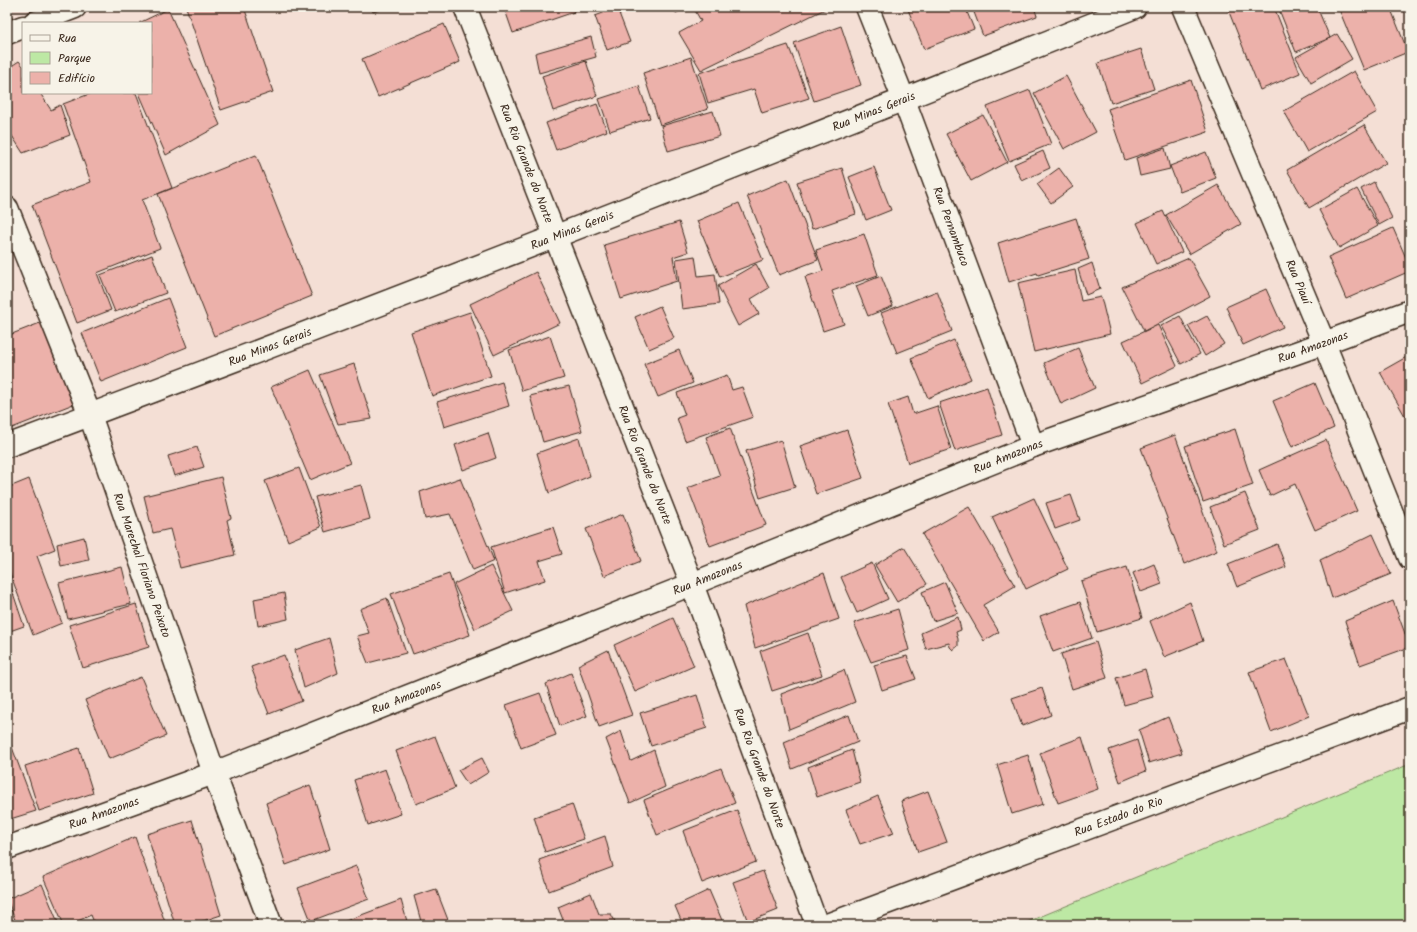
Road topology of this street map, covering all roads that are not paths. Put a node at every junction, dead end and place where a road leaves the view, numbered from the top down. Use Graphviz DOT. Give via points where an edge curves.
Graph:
graph roads {
  1 [pos="76,7"];
  2 [pos="465,7"];
  3 [pos="867,7"];
  4 [pos="1135,7"];
  5 [pos="1182,7"];
  6 [pos="37,22"];
  7 [pos="22,27"];
  8 [pos="7,33"];
  9 [pos="904,100"];
  10 [pos="7,208"];
  11 [pos="556,236"];
  12 [pos="1410,310"];
  13 [pos="1324,343"];
  14 [pos="90,415"];
  15 [pos="7,446"];
  16 [pos="1033,446"];
  17 [pos="1410,558"];
  18 [pos="692,584"];
  19 [pos="1410,708"];
  20 [pos="214,773"];
  21 [pos="7,848"];
  22 [pos="271,925"];
  23 [pos="817,925"];
  24 [pos="827,925"];
  1 -- 6 [label="street"];
  2 -- 11 [label="street, Rua Rio Grande do Norte"];
  3 -- 9 [label="street, Rua Pernambuco"];
  4 -- 9 [label="street, Rua Minas Gerais"];
  5 -- 13 [label="street, Rua Piauí"];
  7 -- 8 [label="street"];
  9 -- 11 [label="street, Rua Minas Gerais"];
  9 -- 16 [label="street, Rua Pernambuco"];
  10 -- 14 [label="street, Rua Marechal Floriano Peixoto"];
  11 -- 14 [label="street, Rua Minas Gerais"];
  11 -- 18 [label="street, Rua Rio Grande do Norte"];
  12 -- 13 [label="street, Rua Amazonas"];
  13 -- 16 [label="street, Rua Amazonas"];
  13 -- 17 [label="street, Rua Piauí"];
  14 -- 15 [label="street, Rua Minas Gerais"];
  14 -- 20 [label="street, Rua Marechal Floriano Peixoto"];
  16 -- 18 [label="street, Rua Amazonas"];
  18 -- 20 [label="street, Rua Amazonas"];
  18 -- 23 [label="street, Rua Rio Grande do Norte"];
  19 -- 24 [label="street, Rua Estado do Rio"];
  20 -- 21 [label="street, Rua Amazonas"];
  20 -- 22 [label="street, Rua Marechal Floriano Peixoto"];
}
